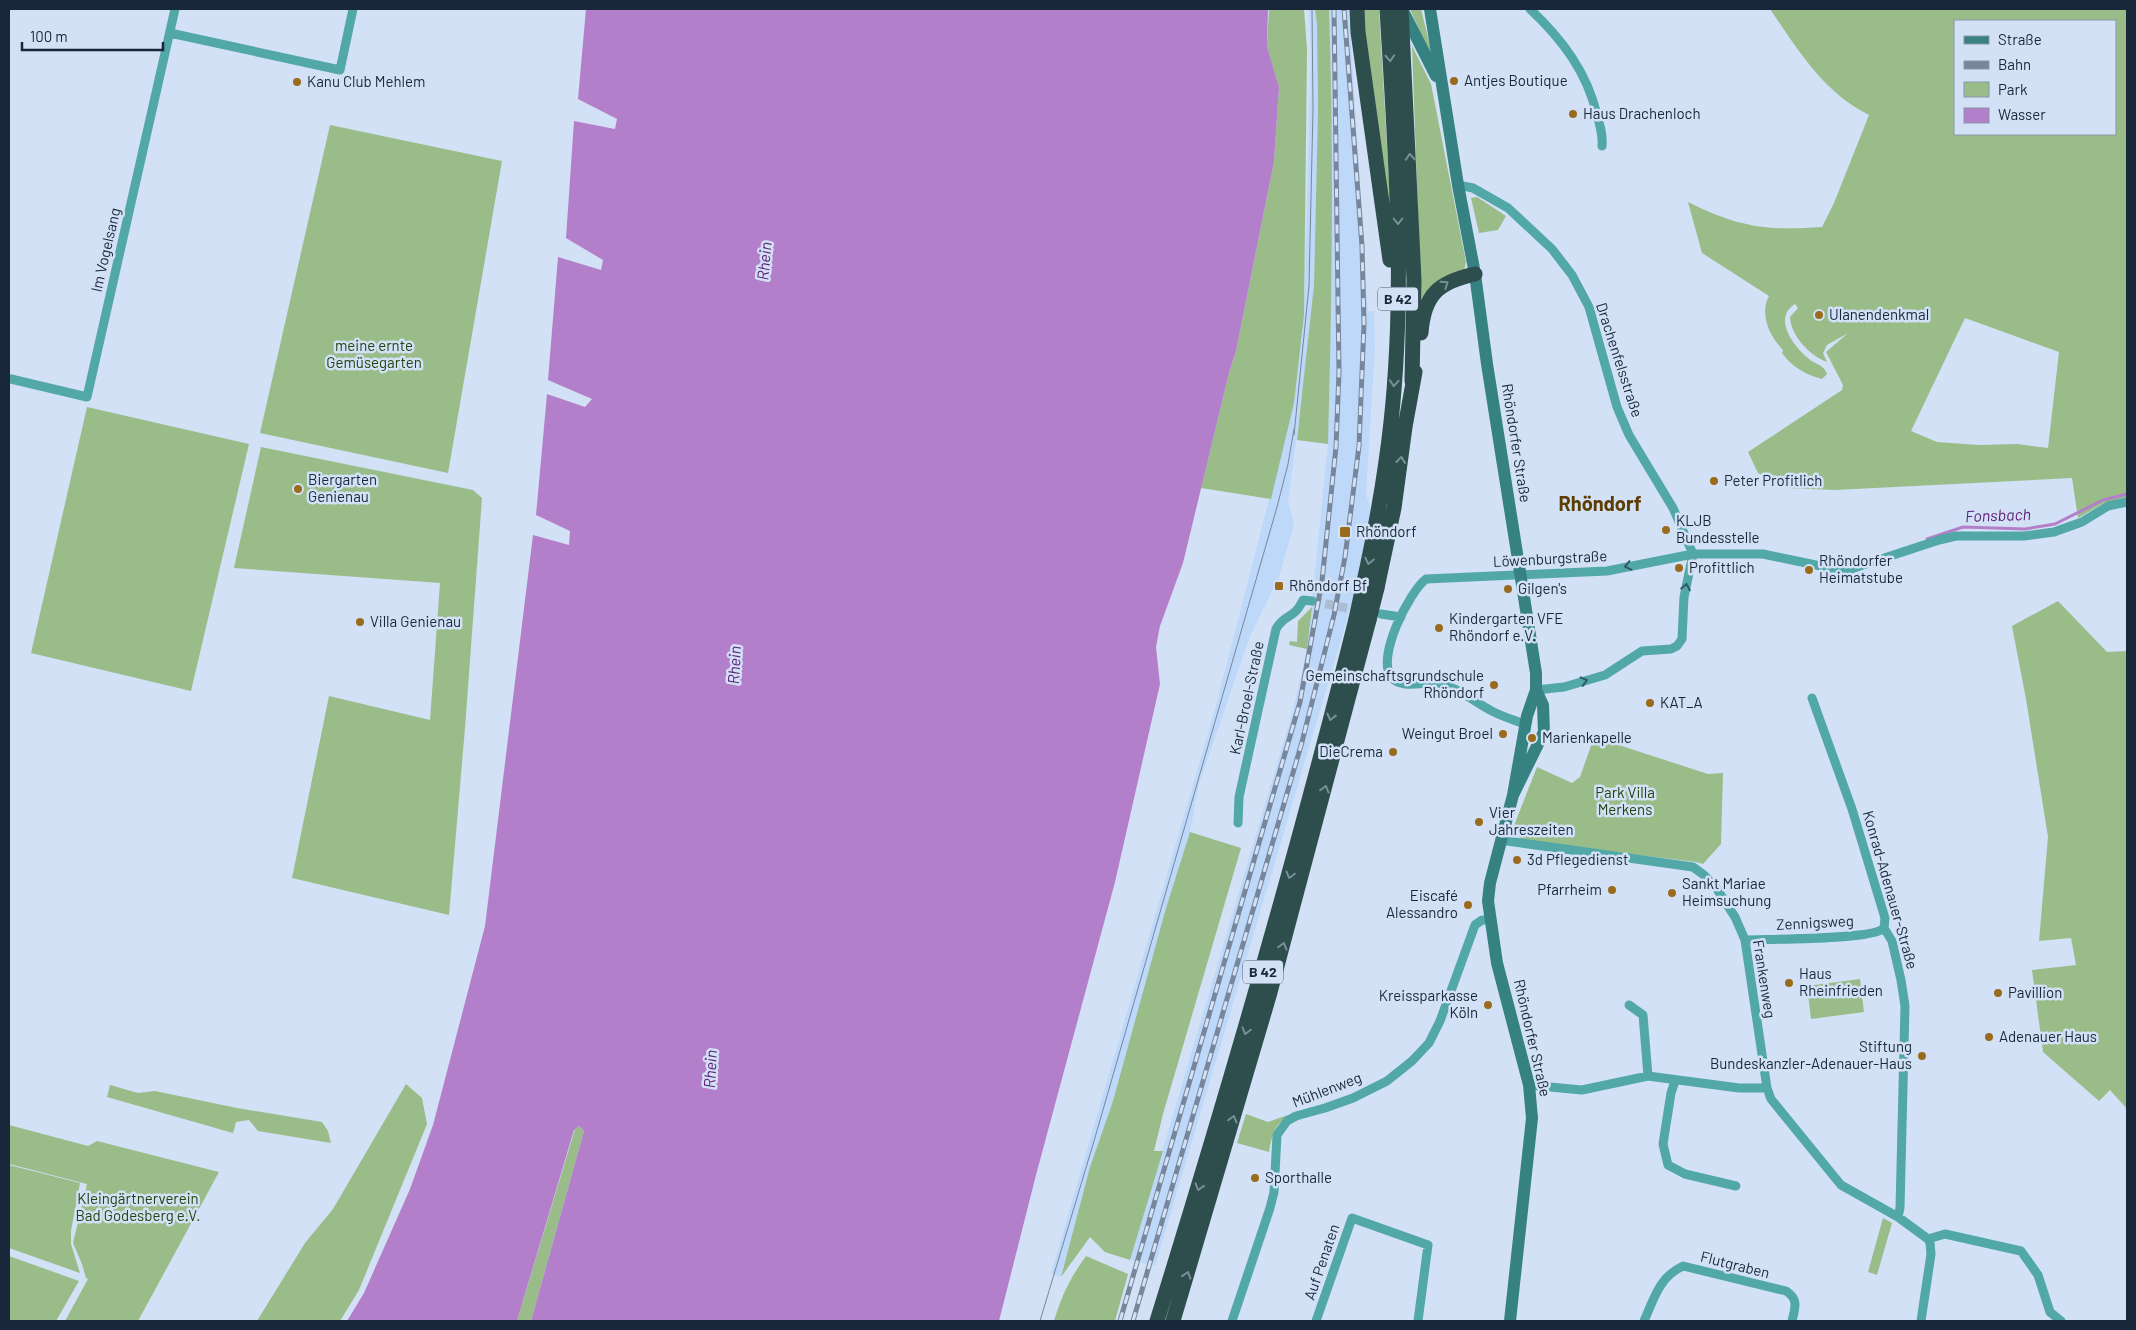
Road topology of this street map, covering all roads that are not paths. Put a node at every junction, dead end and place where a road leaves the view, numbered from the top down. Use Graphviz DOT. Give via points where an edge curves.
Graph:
graph roads {
  1 [pos="175,9"];
  2 [pos="353,9"];
  3 [pos="1357,9"];
  4 [pos="1394,9"];
  5 [pos="1430,9"];
  6 [pos="1530,9"];
  7 [pos="170,33"];
  8 [pos="1442,90"];
  9 [pos="1602,146"];
  10 [pos="1458,185"];
  11 [pos="1475,274"];
  12 [pos="1398,325"];
  13 [pos="11,379"];
  14 [pos="1412,381"];
  15 [pos="2127,502"];
  16 [pos="1693,554"];
  17 [pos="1521,576"];
  18 [pos="1370,587"];
  19 [pos="1312,602"];
  20 [pos="1401,617"];
  21 [pos="1369,618"];
  22 [pos="1536,690"];
  23 [pos="1812,698"];
  24 [pos="1544,717"];
  25 [pos="1526,720"];
  26 [pos="1513,795"];
  27 [pos="1238,822"];
  28 [pos="1500,840"];
  29 [pos="1489,920"];
  30 [pos="1884,928"];
  31 [pos="1745,940"];
  32 [pos="1629,1005"];
  33 [pos="1648,1076"];
  34 [pos="1675,1081"];
  35 [pos="1529,1085"];
  36 [pos="1767,1088"];
  37 [pos="1736,1186"];
  38 [pos="1898,1216"];
  39 [pos="1928,1239"];
  40 [pos="1157,1321"];
  41 [pos="1173,1321"];
  42 [pos="1232,1321"];
  43 [pos="1316,1321"];
  44 [pos="1418,1321"];
  45 [pos="1510,1321"];
  46 [pos="1644,1321"];
  47 [pos="1792,1321"];
  48 [pos="1921,1321"];
  49 [pos="2062,1321"];
  1 -- 7 [label="street, Im Vogelsang"];
  2 -- 7 [label="street" via="340,70"];
  3 -- 12 [label="highway, B 42"];
  4 -- 8 [label="main road, Rhöndorfer Straße" via="1427,56"];
  4 -- 12 [label="highway, B 42, one-way"];
  14 -- 4 [label="highway, B 42, one-way" via="1414,270 1403,32"];
  5 -- 8 [label="main road, Rhöndorfer Straße"];
  6 -- 9 [label="street" via="1566,48 1583,74 1595,104"];
  7 -- 13 [label="street, Im Vogelsang" via="87,397"];
  8 -- 10 [label="main road, Rhöndorfer Straße"];
  10 -- 11 [label="main road, Rhöndorfer Straße"];
  10 -- 16 [label="street, Drachenfelsstraße" via="1473,188 1508,208 1552,249 1572,275 1591,314 1617,407 1629,435 1673,508"];
  14 -- 11 [label="highway, B 42, one-way" via="1419,358 1422,317 1431,298 1441,286"];
  11 -- 17 [label="main road, Rhöndorfer Straße"];
  12 -- 18 [label="highway, B 42, one-way" via="1392,421"];
  18 -- 14 [label="highway, B 42, one-way" via="1394,508"];
  15 -- 16 [label="street, Löwenburgstraße" via="2108,506 2082,522 2054,532 2024,536 1956,536 1851,569 1830,568 1763,554"];
  16 -- 17 [label="street, Löwenburgstraße, one-way" via="1607,571"];
  22 -- 16 [label="street, one-way" via="1564,687 1595,678 1642,651 1676,646 1682,639 1684,597"];
  17 -- 20 [label="street, Löwenburgstraße" via="1428,578 1419,586"];
  17 -- 22 [label="main road, Rhöndorfer Straße"];
  18 -- 21 [label="highway, B 42, bridge"];
  19 -- 27 [label="street, Karl-Broel-Straße" via="1303,600 1294,614 1282,619 1276,629 1240,797"];
  20 -- 21 [label="street"];
  20 -- 25 [label="street" via="1386,662 1396,681 1443,684 1492,712"];
  21 -- 40 [label="highway, B 42, one-way" via="1301,834 1254,1004"];
  41 -- 21 [label="highway, B 42, one-way" via="1269,996"];
  22 -- 24 [label="main road, Rhöndorfer Straße"];
  22 -- 25 [label="main road, Rhöndorfer Straße"];
  23 -- 30 [label="street, Konrad-Adenauer-Straße" via="1852,809 1885,918"];
  24 -- 25 [label="main road" via="1536,711"];
  24 -- 26 [label="main road, Rhöndorfer Straße" via="1544,732"];
  25 -- 26 [label="main road, Rhöndorfer Straße"];
  26 -- 28 [label="main road, Rhöndorfer Straße"];
  28 -- 29 [label="main road, Rhöndorfer Straße" via="1490,883"];
  28 -- 31 [label="street, Frankenweg" via="1693,867 1717,889"];
  29 -- 35 [label="main road, Rhöndorfer Straße"];
  29 -- 42 [label="street, Mühlenweg" via="1475,925 1440,1021 1429,1043 1412,1061 1387,1081 1334,1105 1296,1116 1287,1121 1277,1135 1274,1192"];
  30 -- 31 [label="street, Zennigsweg" via="1847,936"];
  30 -- 38 [label="street, Konrad-Adenauer-Straße" via="1892,940 1904,1006"];
  31 -- 36 [label="street, Frankenweg"];
  32 -- 33 [label="street" via="1643,1015"];
  33 -- 34 [label="street"];
  33 -- 35 [label="street" via="1582,1090"];
  34 -- 36 [label="street"];
  34 -- 37 [label="street" via="1663,1144 1668,1164 1685,1174"];
  35 -- 45 [label="main road, Rhöndorfer Straße" via="1532,1118"];
  36 -- 38 [label="street, Frankenweg" via="1775,1104 1841,1185"];
  38 -- 39 [label="street, Frankenweg"];
  39 -- 48 [label="street" via="1931,1254"];
  39 -- 49 [label="street" via="1946,1234 2021,1251 2038,1275 2050,1312"];
  43 -- 44 [label="street, Auf Penaten" via="1352,1218 1428,1246"];
  46 -- 47 [label="street, Flutgraben" via="1664,1278 1683,1266 1786,1291 1793,1295 1796,1303"];
}
